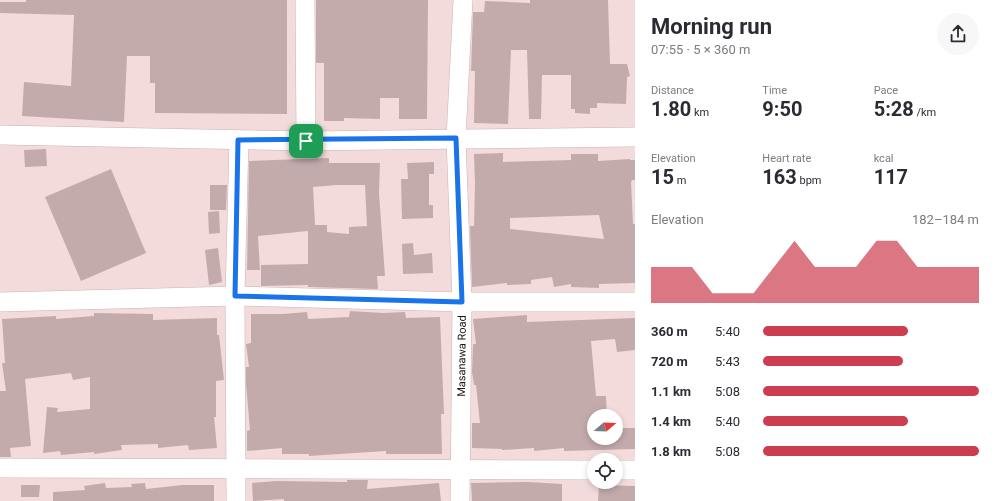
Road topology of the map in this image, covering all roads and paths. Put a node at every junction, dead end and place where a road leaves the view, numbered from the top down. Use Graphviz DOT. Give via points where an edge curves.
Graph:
graph roads {
  1 [pos="305,0"];
  2 [pos="463,0"];
  3 [pos="0,135"];
  4 [pos="635,137"];
  5 [pos="456,138"];
  6 [pos="238,140"];
  7 [pos="306,141"];
  8 [pos="235,296"];
  9 [pos="0,302"];
  10 [pos="462,302"];
  11 [pos="635,302"];
  12 [pos="0,468"];
  13 [pos="237,468"];
  14 [pos="460,470"];
  15 [pos="587,470"];
  16 [pos="623,470"];
  17 [pos="635,470"];
  18 [pos="236,501"];
  19 [pos="460,501"];
  1 -- 7 [label="street"];
  2 -- 5 [label="street, Masanawa Road"];
  3 -- 6 [label="street"];
  4 -- 5 [label="street"];
  5 -- 7 [label="street"];
  5 -- 10 [label="street, Masanawa Road"];
  6 -- 7 [label="street"];
  6 -- 8 [label="street"];
  8 -- 9 [label="street"];
  8 -- 10 [label="street"];
  8 -- 13 [label="street"];
  10 -- 11 [label="street"];
  10 -- 14 [label="street, Masanawa Road"];
  12 -- 13 [label="street"];
  13 -- 14 [label="street"];
  13 -- 18 [label="street"];
  14 -- 15 [label="street"];
  14 -- 19 [label="street, Masanawa Road"];
  16 -- 17 [label="street"];
}
